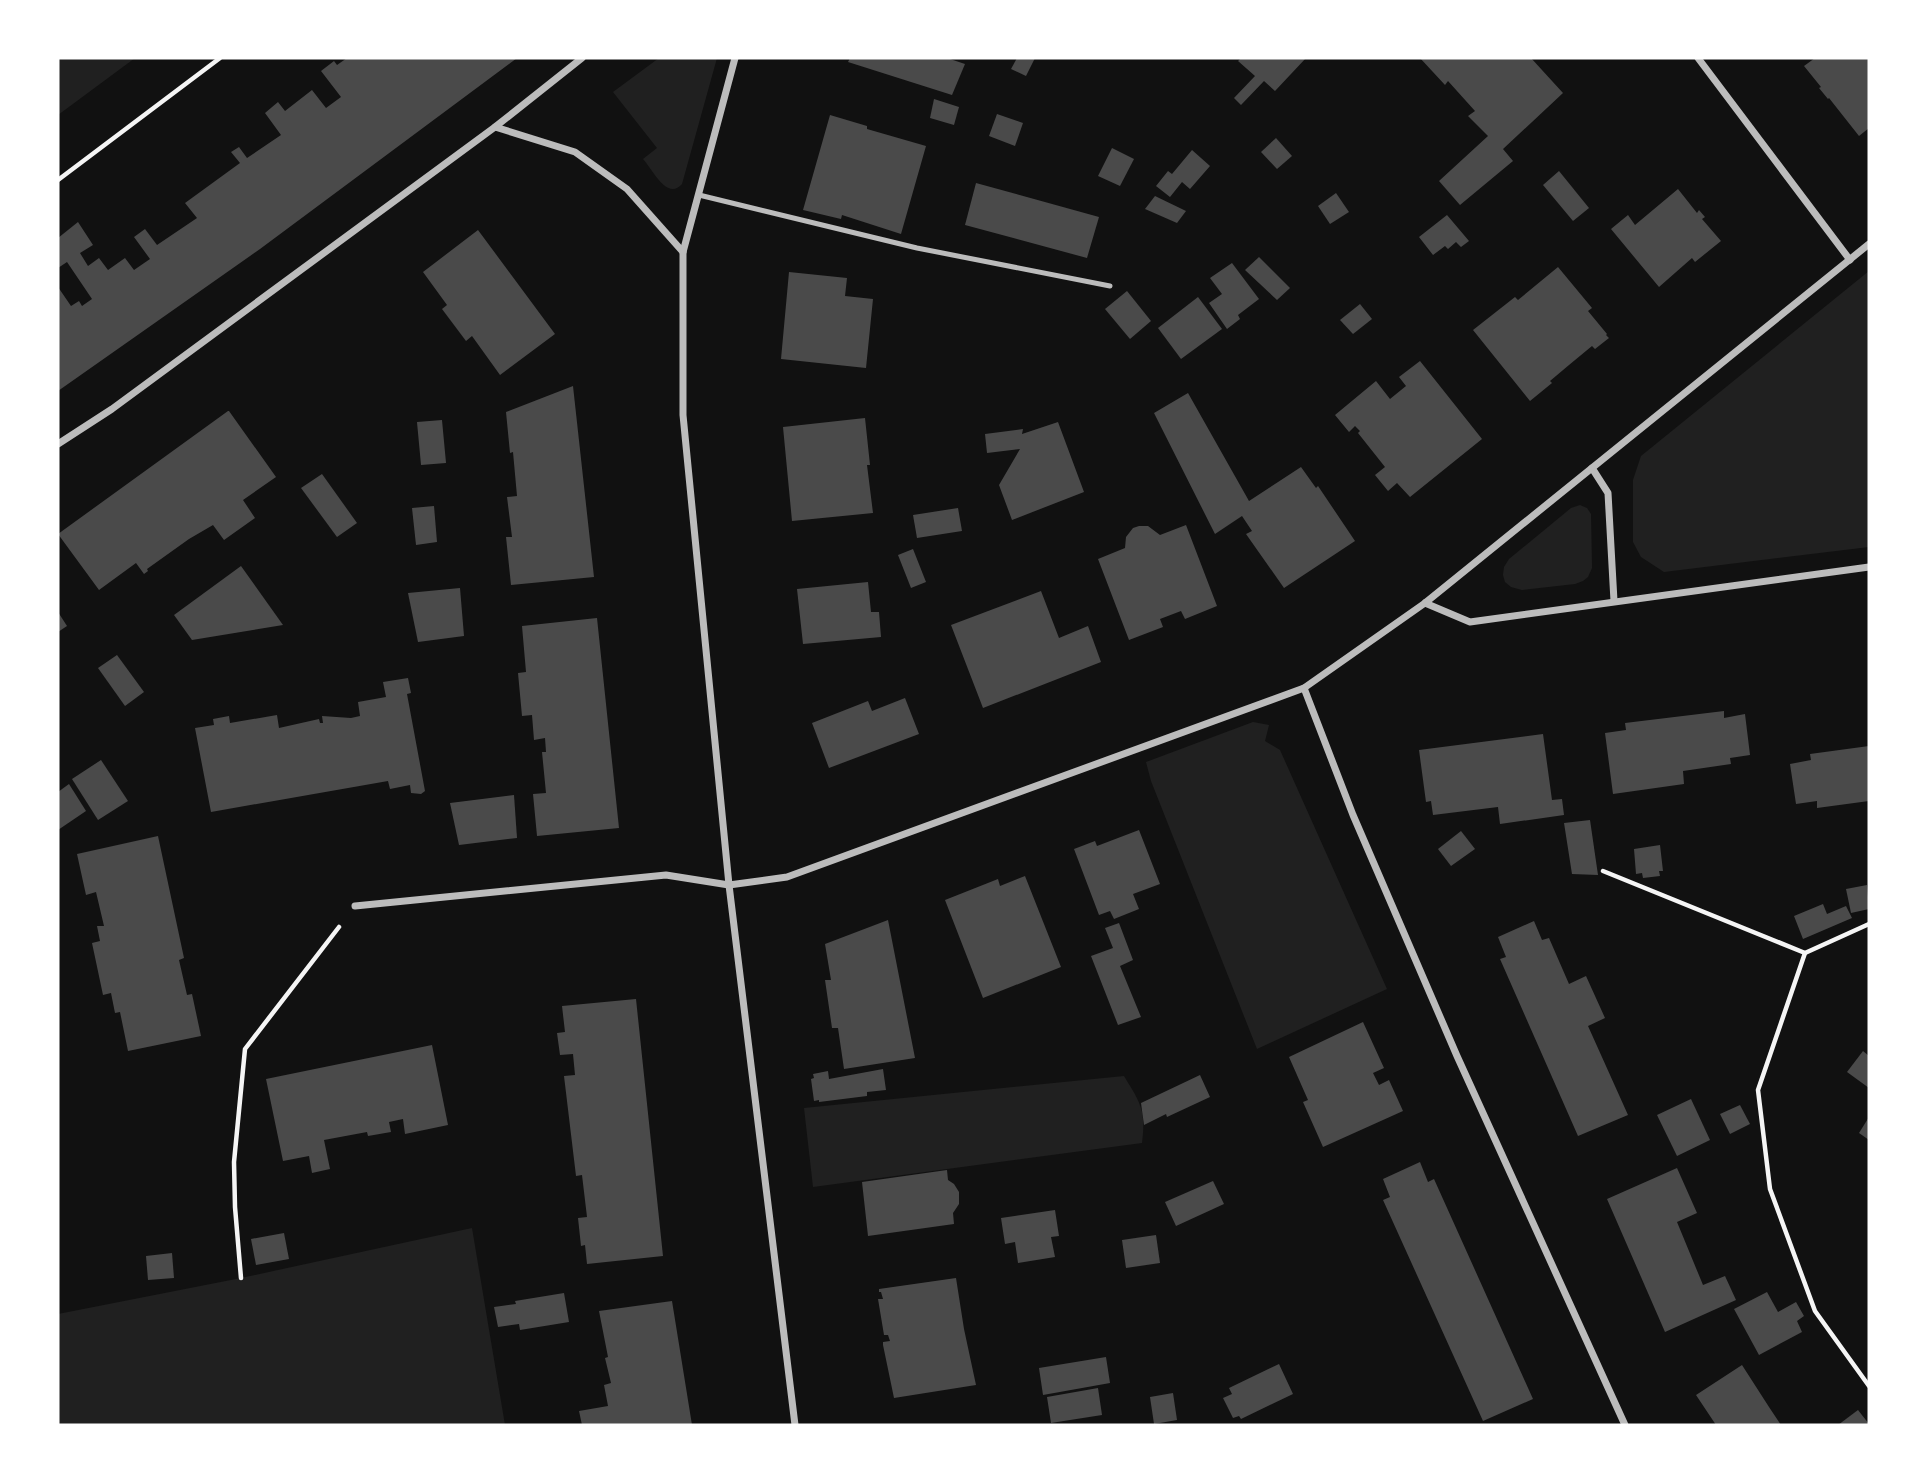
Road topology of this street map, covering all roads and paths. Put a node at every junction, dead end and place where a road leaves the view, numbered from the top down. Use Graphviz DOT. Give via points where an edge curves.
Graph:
graph roads {
  1 [pos="220,58"];
  2 [pos="582,58"];
  3 [pos="735,58"];
  4 [pos="1698,58"];
  5 [pos="495,127"];
  6 [pos="58,180"];
  7 [pos="699,195"];
  8 [pos="1869,244"];
  9 [pos="684,252"];
  10 [pos="1850,260"];
  11 [pos="1110,286"];
  12 [pos="58,444"];
  13 [pos="1592,468"];
  14 [pos="1869,567"];
  15 [pos="1614,601"];
  16 [pos="1424,603"];
  17 [pos="1304,688"];
  18 [pos="1603,871"];
  19 [pos="729,885"];
  20 [pos="355,906"];
  21 [pos="1869,924"];
  22 [pos="1805,953"];
  23 [pos="241,1278"];
  24 [pos="1869,1386"];
  25 [pos="795,1425"];
  26 [pos="1625,1425"];
  1 -- 6 [label="path"];
  2 -- 5 [label="street"];
  3 -- 7 [label="street"];
  4 -- 10 [label="street"];
  5 -- 9 [label="street" via="575,152 627,189"];
  5 -- 12 [label="street" via="113,409"];
  7 -- 9 [label="street"];
  7 -- 11 [label="lane" via="917,248"];
  8 -- 10 [label="street"];
  9 -- 19 [label="street" via="683,415"];
  10 -- 13 [label="street"];
  13 -- 15 [label="street" via="1608,493"];
  13 -- 16 [label="street"];
  14 -- 15 [label="street"];
  15 -- 16 [label="street" via="1470,622"];
  16 -- 17 [label="street"];
  17 -- 19 [label="street" via="788,877"];
  17 -- 26 [label="street" via="1353,815 1457,1056"];
  18 -- 22 [label="path"];
  19 -- 20 [label="street" via="666,875"];
  19 -- 25 [label="street"];
  20 -- 23 [label="path" via="245,1049 234,1162"];
  21 -- 22 [label="path"];
  22 -- 24 [label="path" via="1758,1090 1770,1189 1815,1311"];
}
